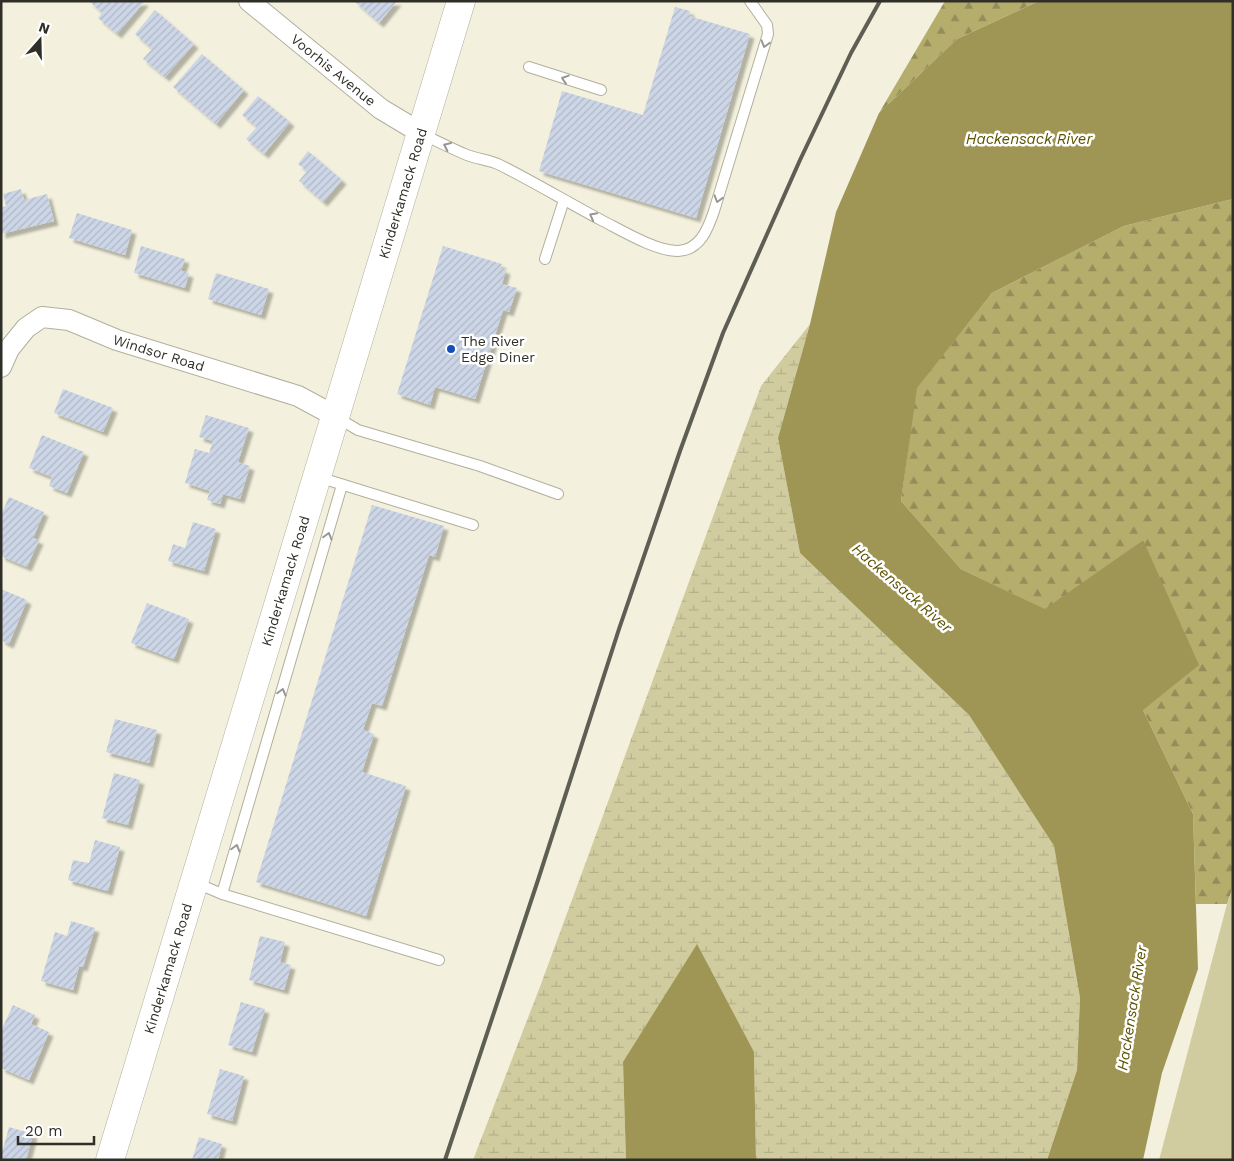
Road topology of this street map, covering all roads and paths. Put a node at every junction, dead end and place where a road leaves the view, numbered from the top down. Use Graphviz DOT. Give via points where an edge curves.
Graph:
graph roads {
  1 [pos="249,1"];
  2 [pos="461,1"];
  3 [pos="750,1"];
  4 [pos="529,67"];
  5 [pos="601,90"];
  6 [pos="421,133"];
  7 [pos="564,200"];
  8 [pos="545,259"];
  9 [pos="1,367"];
  10 [pos="335,416"];
  11 [pos="330,481"];
  12 [pos="558,494"];
  13 [pos="473,525"];
  14 [pos="194,882"];
  15 [pos="222,894"];
  16 [pos="439,960"];
  17 [pos="110,1160"];
  1 -- 6 [label="street, Voorhis Avenue" via="381,109"];
  2 -- 6 [label="main road, Kinderkamack Road"];
  3 -- 7 [label="lane, one-way" via="767,25 768,34 714,212 696,245 678,251 649,244"];
  5 -- 4 [label="lane, one-way"];
  7 -- 6 [label="lane, one-way" via="498,164 467,155"];
  6 -- 10 [label="main road, Kinderkamack Road"];
  7 -- 8 [label="lane"];
  9 -- 10 [label="street, Windsor Road" via="9,348 26,328 42,317 69,320 117,340 298,396"];
  10 -- 11 [label="main road, Kinderkamack Road"];
  10 -- 12 [label="lane" via="358,430 480,466"];
  11 -- 13 [label="lane"];
  11 -- 14 [label="main road, Kinderkamack Road"];
  15 -- 11 [label="lane, one-way"];
  14 -- 15 [label="lane"];
  14 -- 17 [label="main road, Kinderkamack Road"];
  15 -- 16 [label="lane"];
}
